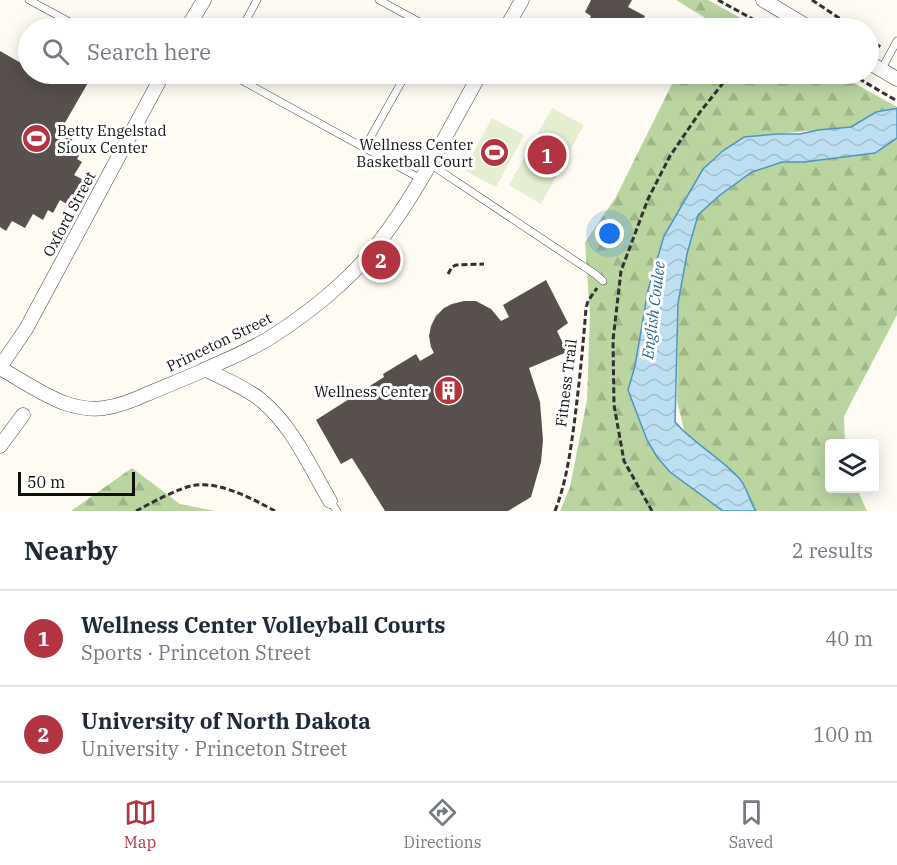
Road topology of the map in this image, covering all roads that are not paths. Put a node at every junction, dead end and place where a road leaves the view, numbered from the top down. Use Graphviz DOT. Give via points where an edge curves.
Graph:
graph roads {
  1 [pos="29,0"];
  2 [pos="204,0"];
  3 [pos="257,0"];
  4 [pos="380,0"];
  5 [pos="522,0"];
  6 [pos="763,0"];
  7 [pos="62,18"];
  8 [pos="194,18"];
  9 [pos="247,18"];
  10 [pos="412,18"];
  11 [pos="512,18"];
  12 [pos="793,18"];
  13 [pos="897,41"];
  14 [pos="879,68"];
  15 [pos="882,70"];
  16 [pos="897,79"];
  17 [pos="157,84"];
  18 [pos="248,84"];
  19 [pos="400,84"];
  20 [pos="474,84"];
  21 [pos="365,147"];
  22 [pos="430,164"];
  23 [pos="421,179"];
  24 [pos="603,281"];
  25 [pos="0,368"];
  26 [pos="205,369"];
  27 [pos="23,415"];
  28 [pos="0,446"];
  29 [pos="334,506"];
  1 -- 7 [label="lane"];
  2 -- 8 [label="street"];
  3 -- 9 [label="lane"];
  4 -- 10 [label="lane"];
  5 -- 11 [label="street"];
  6 -- 12 [label="street"];
  13 -- 15 [label="lane"];
  14 -- 15 [label="street"];
  15 -- 16 [label="street"];
  17 -- 25 [label="street, Oxford Street" via="26,330"];
  18 -- 21 [label="lane"];
  19 -- 21 [label="lane"];
  20 -- 22 [label="street, Princeton Street"];
  21 -- 23 [label="lane"];
  22 -- 23 [label="street, Princeton Street"];
  22 -- 24 [label="lane"];
  23 -- 26 [label="street, Princeton Street" via="376,246 350,275 270,338"];
  25 -- 26 [label="street, Princeton Street" via="66,404 89,408 130,401"];
  26 -- 29 [label="street" via="261,400 273,412 289,431"];
  27 -- 28 [label="street"];
}
